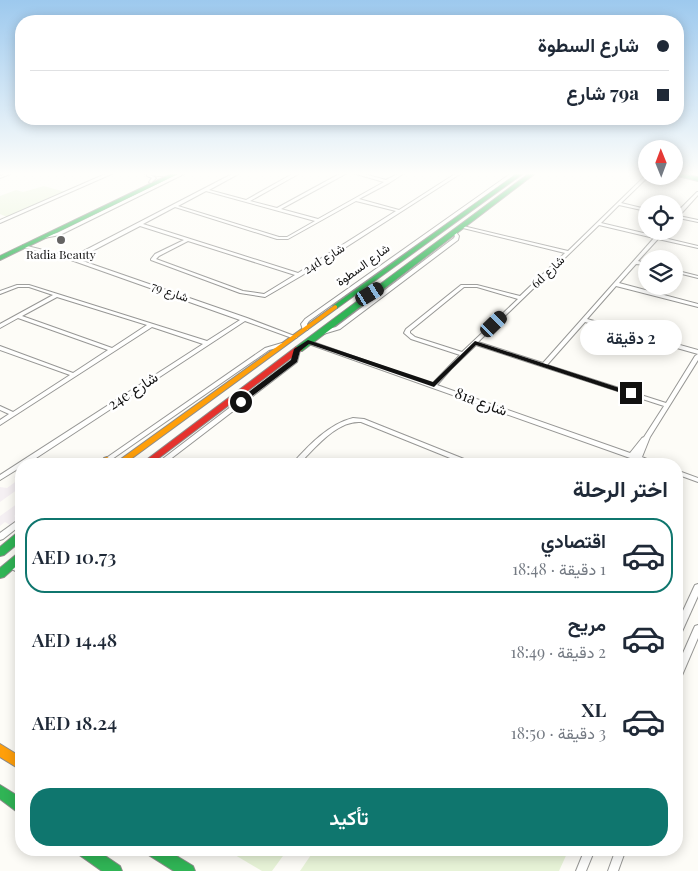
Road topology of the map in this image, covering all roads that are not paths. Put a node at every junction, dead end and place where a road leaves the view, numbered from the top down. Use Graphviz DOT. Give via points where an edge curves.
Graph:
graph roads {
  1 [pos="23,213"];
  2 [pos="89,213"];
  3 [pos="91,213"];
  4 [pos="102,213"];
  5 [pos="161,213"];
  6 [pos="196,213"];
  7 [pos="287,213"];
  8 [pos="334,213"];
  9 [pos="397,213"];
  10 [pos="460,213"];
  11 [pos="467,213"];
  12 [pos="483,213"];
  13 [pos="609,213"];
  14 [pos="462,216"];
  15 [pos="0,218"];
  16 [pos="683,218"];
  17 [pos="6,220"];
  18 [pos="319,221"];
  19 [pos="698,221"];
  20 [pos="0,222"];
  21 [pos="139,224"];
  22 [pos="598,224"];
  23 [pos="464,227"];
  24 [pos="638,233"];
  25 [pos="455,234"];
  26 [pos="40,237"];
  27 [pos="188,239"];
  28 [pos="654,240"];
  29 [pos="669,240"];
  30 [pos="25,246"];
  31 [pos="698,247"];
  32 [pos="44,250"];
  33 [pos="0,252"];
  34 [pos="568,252"];
  35 [pos="405,253"];
  36 [pos="0,258"];
  37 [pos="73,259"];
  38 [pos="636,262"];
  39 [pos="683,273"];
  40 [pos="299,275"];
  41 [pos="698,277"];
  42 [pos="375,279"];
  43 [pos="615,284"];
  44 [pos="0,293"];
  45 [pos="57,294"];
  46 [pos="370,294"];
  47 [pos="521,298"];
  48 [pos="698,306"];
  49 [pos="17,316"];
  50 [pos="244,319"];
  51 [pos="584,320"];
  52 [pos="151,325"];
  53 [pos="0,326"];
  54 [pos="304,330"];
  55 [pos="320,333"];
  56 [pos="294,337"];
  57 [pos="308,342"];
  58 [pos="207,343"];
  59 [pos="475,343"];
  60 [pos="282,345"];
  61 [pos="0,348"];
  62 [pos="113,350"];
  63 [pos="297,350"];
  64 [pos="463,354"];
  65 [pos="698,354"];
  66 [pos="544,365"];
  67 [pos="74,375"];
  68 [pos="431,384"];
  69 [pos="215,396"];
  70 [pos="667,405"];
  71 [pos="0,408"];
  72 [pos="14,414"];
  73 [pos="209,416"];
  74 [pos="0,423"];
  75 [pos="635,457"];
  76 [pos="31,458"];
  77 [pos="111,458"];
  78 [pos="127,458"];
  79 [pos="153,458"];
  80 [pos="167,458"];
  81 [pos="304,458"];
  82 [pos="457,458"];
  83 [pos="15,468"];
  84 [pos="683,475"];
  85 [pos="0,478"];
  86 [pos="698,480"];
  87 [pos="15,526"];
  88 [pos="0,537"];
  89 [pos="15,541"];
  90 [pos="0,552"];
  91 [pos="15,562"];
  92 [pos="11,565"];
  93 [pos="15,567"];
  94 [pos="0,574"];
  95 [pos="698,587"];
  96 [pos="683,614"];
  97 [pos="698,628"];
  98 [pos="683,663"];
  99 [pos="0,750"];
  100 [pos="15,760"];
  101 [pos="0,792"];
  102 [pos="15,802"];
  103 [pos="93,856"];
  104 [pos="163,856"];
  105 [pos="587,856"];
  106 [pos="618,856"];
  107 [pos="115,871"];
  108 [pos="188,871"];
  109 [pos="581,871"];
  110 [pos="613,871"];
  1 -- 17 [label="street"];
  2 -- 26 [label="main road"];
  3 -- 26 [label="main road"];
  4 -- 26 [label="street" via="58,234"];
  5 -- 21 [label="street"];
  6 -- 18 [label="street" via="279,238 288,238"];
  7 -- 18 [label="street"];
  8 -- 18 [label="street"];
  9 -- 40 [label="street, 24d شارع"];
  10 -- 35 [label="street, شارع السطوة"];
  11 -- 14 [label="main road, شارع السطوة"];
  12 -- 23 [label="main road, شارع السطوة"];
  13 -- 22 [label="street, 6d شارع"];
  14 -- 23 [label="main road" via="456,224"];
  14 -- 35 [label="main road, شارع السطوة"];
  15 -- 17 [label="street"];
  16 -- 19 [label="street"];
  17 -- 20 [label="street"];
  21 -- 27 [label="street"];
  21 -- 37 [label="street"];
  22 -- 24 [label="street"];
  22 -- 34 [label="street, 6d شارع"];
  23 -- 25 [label="main road, شارع السطوة"];
  23 -- 34 [label="street"];
  25 -- 46 [label="main road, شارع السطوة"];
  25 -- 55 [label="street, شارع السطوة" via="456,239 337,329"];
  26 -- 30 [label="main road" via="23,244"];
  26 -- 32 [label="street" via="35,246"];
  26 -- 33 [label="main road"];
  27 -- 40 [label="street"];
  27 -- 40 [label="street, 24d شارع" via="153,259 218,284 263,296"];
  28 -- 38 [label="street"];
  29 -- 31 [label="street"];
  30 -- 32 [label="street, شارع 79"];
  30 -- 36 [label="main road"];
  32 -- 37 [label="street, شارع 79"];
  34 -- 47 [label="street, 6d شارع"];
  35 -- 42 [label="main road, شارع السطوة"];
  35 -- 54 [label="street, شارع السطوة" via="307,320"];
  37 -- 50 [label="street, شارع 79"];
  38 -- 43 [label="street"];
  39 -- 41 [label="street"];
  42 -- 46 [label="main road" via="384,282"];
  42 -- 54 [label="main road, شارع السطوة"];
  43 -- 48 [label="street"];
  43 -- 51 [label="street"];
  44 -- 45 [label="street" via="20,285"];
  45 -- 49 [label="street"];
  45 -- 52 [label="street"];
  46 -- 55 [label="main road, شارع السطوة"];
  47 -- 59 [label="street, 6d شارع"];
  47 -- 64 [label="street" via="476,286 463,286 408,330 407,334 413,338"];
  49 -- 53 [label="street"];
  49 -- 62 [label="street"];
  50 -- 56 [label="street, شارع 79"];
  50 -- 58 [label="street, 24e شارع"];
  51 -- 65 [label="street"];
  51 -- 66 [label="street"];
  52 -- 58 [label="street"];
  52 -- 62 [label="street"];
  54 -- 56 [label="main road, شارع السطوة"];
  55 -- 57 [label="main road, شارع السطوة"];
  56 -- 60 [label="main road, شارع السطوة"];
  57 -- 63 [label="main road, شارع السطوة"];
  57 -- 68 [label="street, 81a شارع"];
  58 -- 76 [label="street, 24e شارع"];
  59 -- 64 [label="street, 6d شارع"];
  59 -- 66 [label="street"];
  60 -- 69 [label="main road, شارع السطوة"];
  60 -- 77 [label="street, شارع السطوة" via="267,349"];
  61 -- 67 [label="street"];
  62 -- 67 [label="street"];
  63 -- 73 [label="main road, شارع السطوة"];
  63 -- 80 [label="street, شارع السطوة" via="295,361"];
  64 -- 68 [label="street, 6d شارع"];
  65 -- 70 [label="street"];
  66 -- 70 [label="street"];
  67 -- 72 [label="street"];
  68 -- 75 [label="street, 81a شارع"];
  69 -- 73 [label="main road" via="201,410"];
  69 -- 78 [label="main road, شارع السطوة"];
  70 -- 75 [label="street"];
  71 -- 72 [label="street"];
  72 -- 74 [label="street"];
  73 -- 79 [label="main road, شارع السطوة"];
  81 -- 82 [label="street" via="341,423 353,419"];
  83 -- 85 [label="street, 24e شارع"];
  84 -- 86 [label="street"];
  87 -- 88 [label="street"];
  89 -- 90 [label="main road"];
  91 -- 92 [label="main road"];
  92 -- 93 [label="street"];
  92 -- 94 [label="main road"];
  95 -- 96 [label="street"];
  97 -- 98 [label="street"];
  99 -- 100 [label="main road"];
  101 -- 102 [label="main road"];
  103 -- 107 [label="main road"];
  104 -- 108 [label="main road"];
  105 -- 109 [label="street"];
  106 -- 110 [label="street"];
}
